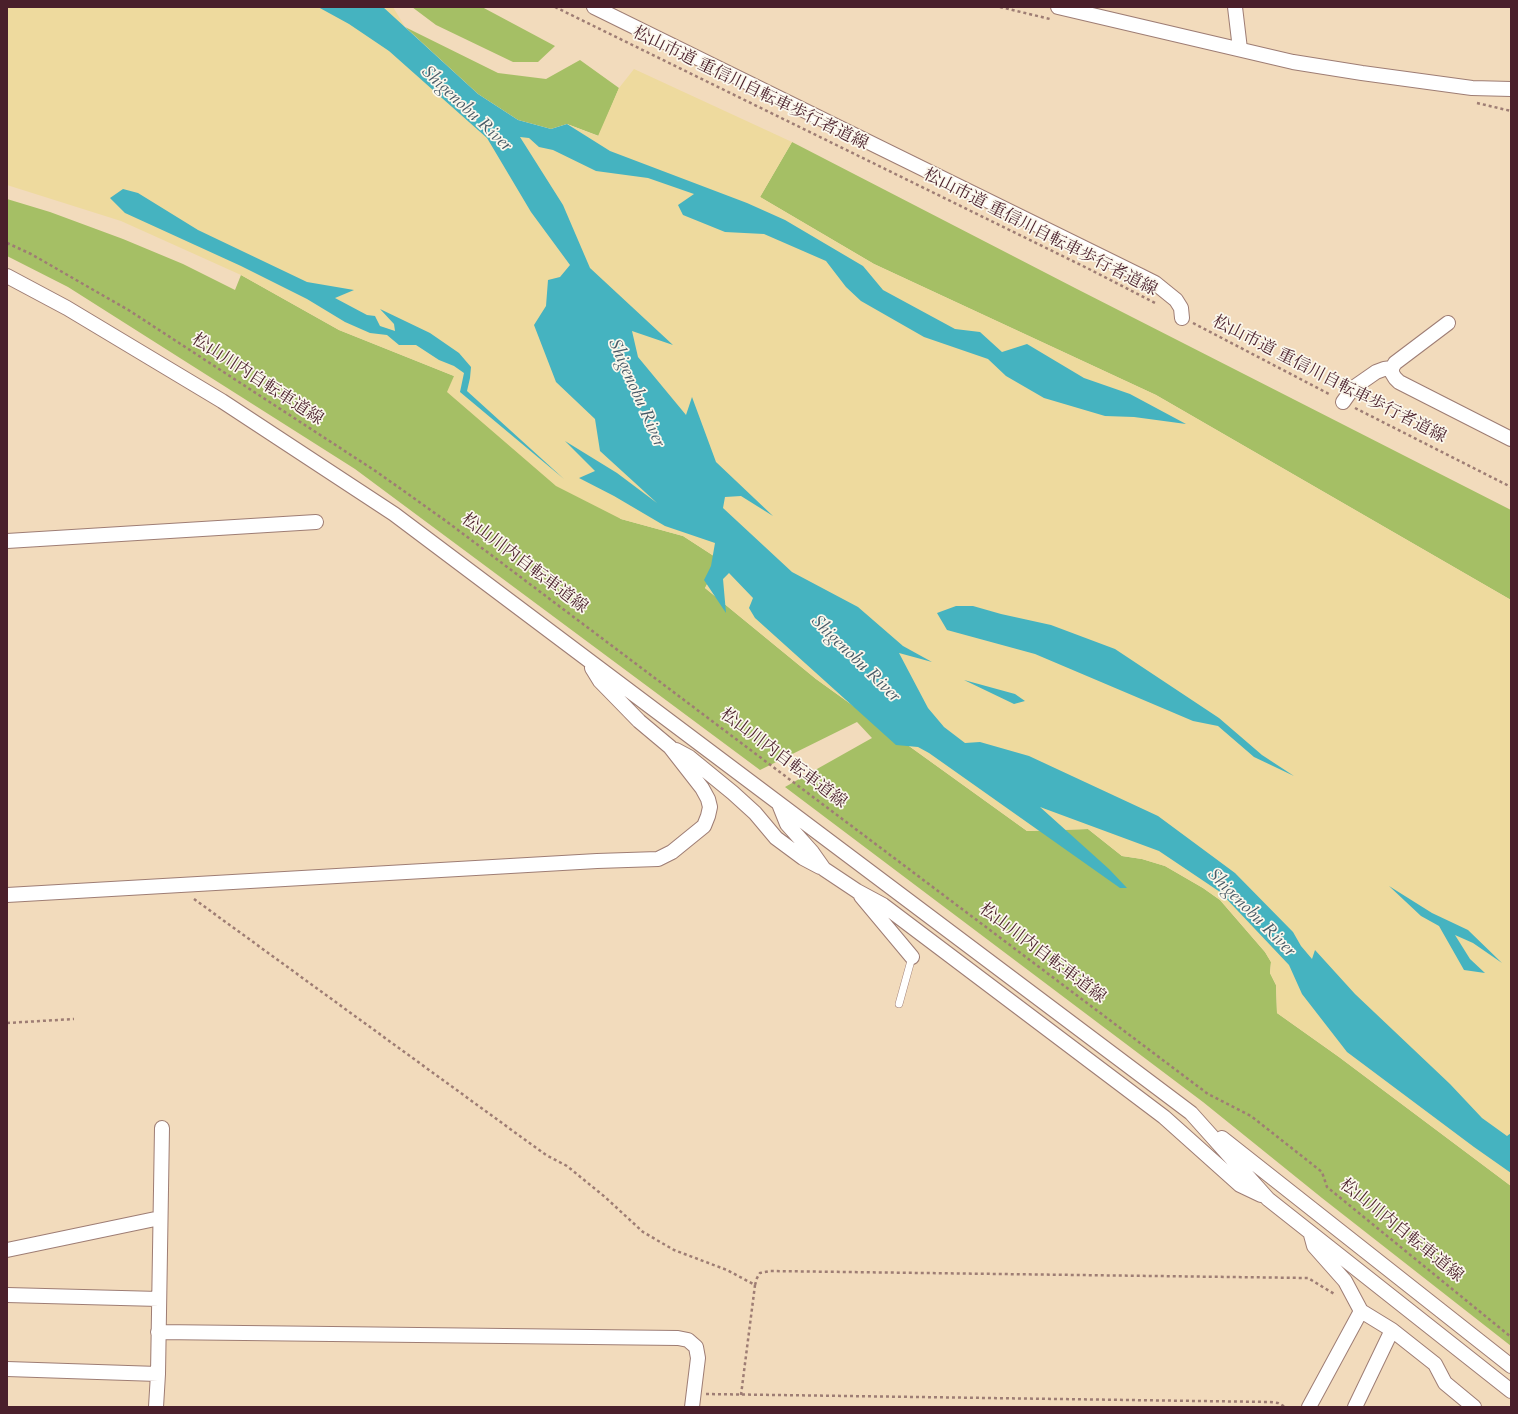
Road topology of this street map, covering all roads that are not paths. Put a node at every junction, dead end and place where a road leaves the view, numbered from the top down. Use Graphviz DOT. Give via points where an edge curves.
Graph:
graph roads {
  1 [pos="594,7"];
  2 [pos="1058,7"];
  3 [pos="1235,7"];
  4 [pos="1240,49"];
  5 [pos="1511,89"];
  6 [pos="7,276"];
  7 [pos="1182,318"];
  8 [pos="1448,323"];
  9 [pos="1392,368"];
  10 [pos="1343,402"];
  11 [pos="1511,440"];
  12 [pos="316,522"];
  13 [pos="7,541"];
  14 [pos="586,658"];
  15 [pos="670,747"];
  16 [pos="779,804"];
  17 [pos="824,869"];
  18 [pos="857,891"];
  19 [pos="7,895"];
  20 [pos="912,957"];
  21 [pos="898,1004"];
  22 [pos="1191,1113"];
  23 [pos="162,1128"];
  24 [pos="1268,1199"];
  25 [pos="160,1218"];
  26 [pos="1310,1232"];
  27 [pos="7,1250"];
  28 [pos="7,1295"];
  29 [pos="159,1299"];
  30 [pos="1361,1311"];
  31 [pos="1392,1330"];
  32 [pos="158,1332"];
  33 [pos="1511,1366"];
  34 [pos="7,1369"];
  35 [pos="158,1374"];
  36 [pos="1511,1391"];
  37 [pos="692,1401"];
  38 [pos="156,1407"];
  39 [pos="1309,1407"];
  40 [pos="1355,1407"];
  41 [pos="1474,1407"];
  1 -- 7 [label="street" via="1139,275 1176,300"];
  2 -- 4 [label="street"];
  3 -- 4 [label="street"];
  4 -- 5 [label="street" via="1293,62 1362,73 1472,88"];
  6 -- 14 [label="street" via="67,308 222,401 394,514"];
  8 -- 9 [label="street" via="1395,362"];
  9 -- 10 [label="street" via="1376,372 1353,388"];
  9 -- 11 [label="street" via="1392,373 1399,382"];
  12 -- 13 [label="street"];
  14 -- 15 [label="street" via="600,681 639,721"];
  14 -- 16 [label="street"];
  15 -- 17 [label="street" via="689,757 733,793 755,813 776,838 803,858"];
  15 -- 19 [label="street" via="702,788 710,807 704,826 672,852 658,859"];
  16 -- 17 [label="street" via="787,824"];
  16 -- 22 [label="street"];
  17 -- 18 [label="street"];
  18 -- 20 [label="street"];
  18 -- 24 [label="street" via="883,905 1164,1117 1240,1185"];
  20 -- 21 [label="lane"];
  22 -- 24 [label="street"];
  22 -- 33 [label="street"];
  23 -- 25 [label="street"];
  24 -- 26 [label="street"];
  25 -- 27 [label="street"];
  25 -- 29 [label="street"];
  26 -- 30 [label="street" via="1314,1246 1345,1281"];
  26 -- 36 [label="street"];
  28 -- 29 [label="street"];
  29 -- 32 [label="street"];
  30 -- 31 [label="street"];
  30 -- 39 [label="street"];
  31 -- 40 [label="street"];
  31 -- 41 [label="street" via="1435,1364 1445,1383"];
  32 -- 35 [label="street"];
  32 -- 37 [label="street" via="678,1338 688,1340 696,1347 698,1358"];
  34 -- 35 [label="street"];
  35 -- 38 [label="street"];
}
